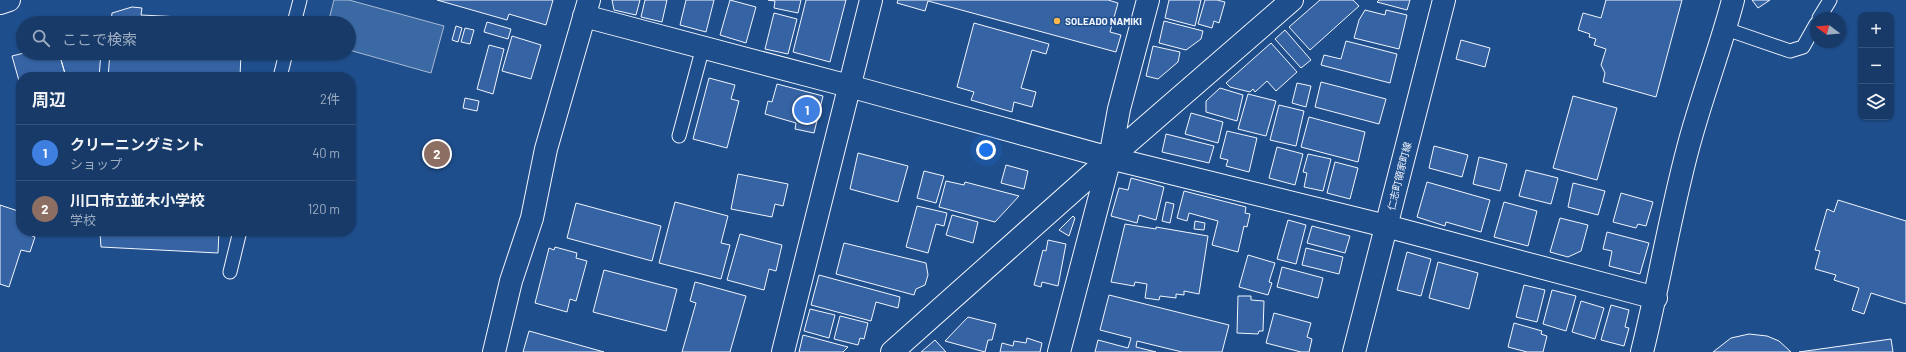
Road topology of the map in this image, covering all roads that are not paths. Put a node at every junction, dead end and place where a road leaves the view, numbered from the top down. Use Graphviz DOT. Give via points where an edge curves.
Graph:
graph roads {
  1 [pos="9,0"];
  2 [pos="300,0"];
  3 [pos="871,0"];
  4 [pos="1148,0"];
  5 [pos="1292,0"];
  6 [pos="1444,0"];
  7 [pos="1733,0"];
  8 [pos="1830,0"];
  9 [pos="0,3"];
  10 [pos="586,8"];
  11 [pos="1823,12"];
  12 [pos="296,16"];
  13 [pos="1726,29"];
  14 [pos="1810,35"];
  15 [pos="703,47"];
  16 [pos="284,60"];
  17 [pos="281,72"];
  18 [pos="849,86"];
  19 [pos="679,136"];
  20 [pos="1110,158"];
  21 [pos="1386,226"];
  22 [pos="239,236"];
  23 [pos="230,272"];
  24 [pos="1656,298"];
  25 [pos="494,352"];
  26 [pos="783,352"];
  27 [pos="892,352"];
  28 [pos="1059,352"];
  29 [pos="1354,352"];
  30 [pos="1642,352"];
  1 -- 9 [label="street"];
  2 -- 12 [label="lane"];
  3 -- 18 [label="street"];
  4 -- 20 [label="street" via="1118,109"];
  5 -- 20 [label="street"];
  6 -- 21 [label="street, 仁志町領家町線"];
  7 -- 13 [label="street"];
  8 -- 11 [label="lane"];
  10 -- 15 [label="street"];
  10 -- 25 [label="street" via="546,149 532,218 511,280"];
  13 -- 14 [label="lane" via="1790,51 1803,47"];
  13 -- 24 [label="street" via="1688,148"];
  15 -- 18 [label="street"];
  15 -- 19 [label="lane"];
  16 -- 17 [label="lane"];
  18 -- 20 [label="street"];
  18 -- 26 [label="street"];
  20 -- 21 [label="street"];
  20 -- 27 [label="street"];
  20 -- 28 [label="street"];
  21 -- 24 [label="street"];
  21 -- 29 [label="street, 仁志町領家町線"];
  22 -- 23 [label="lane"];
  24 -- 30 [label="street"];
}
